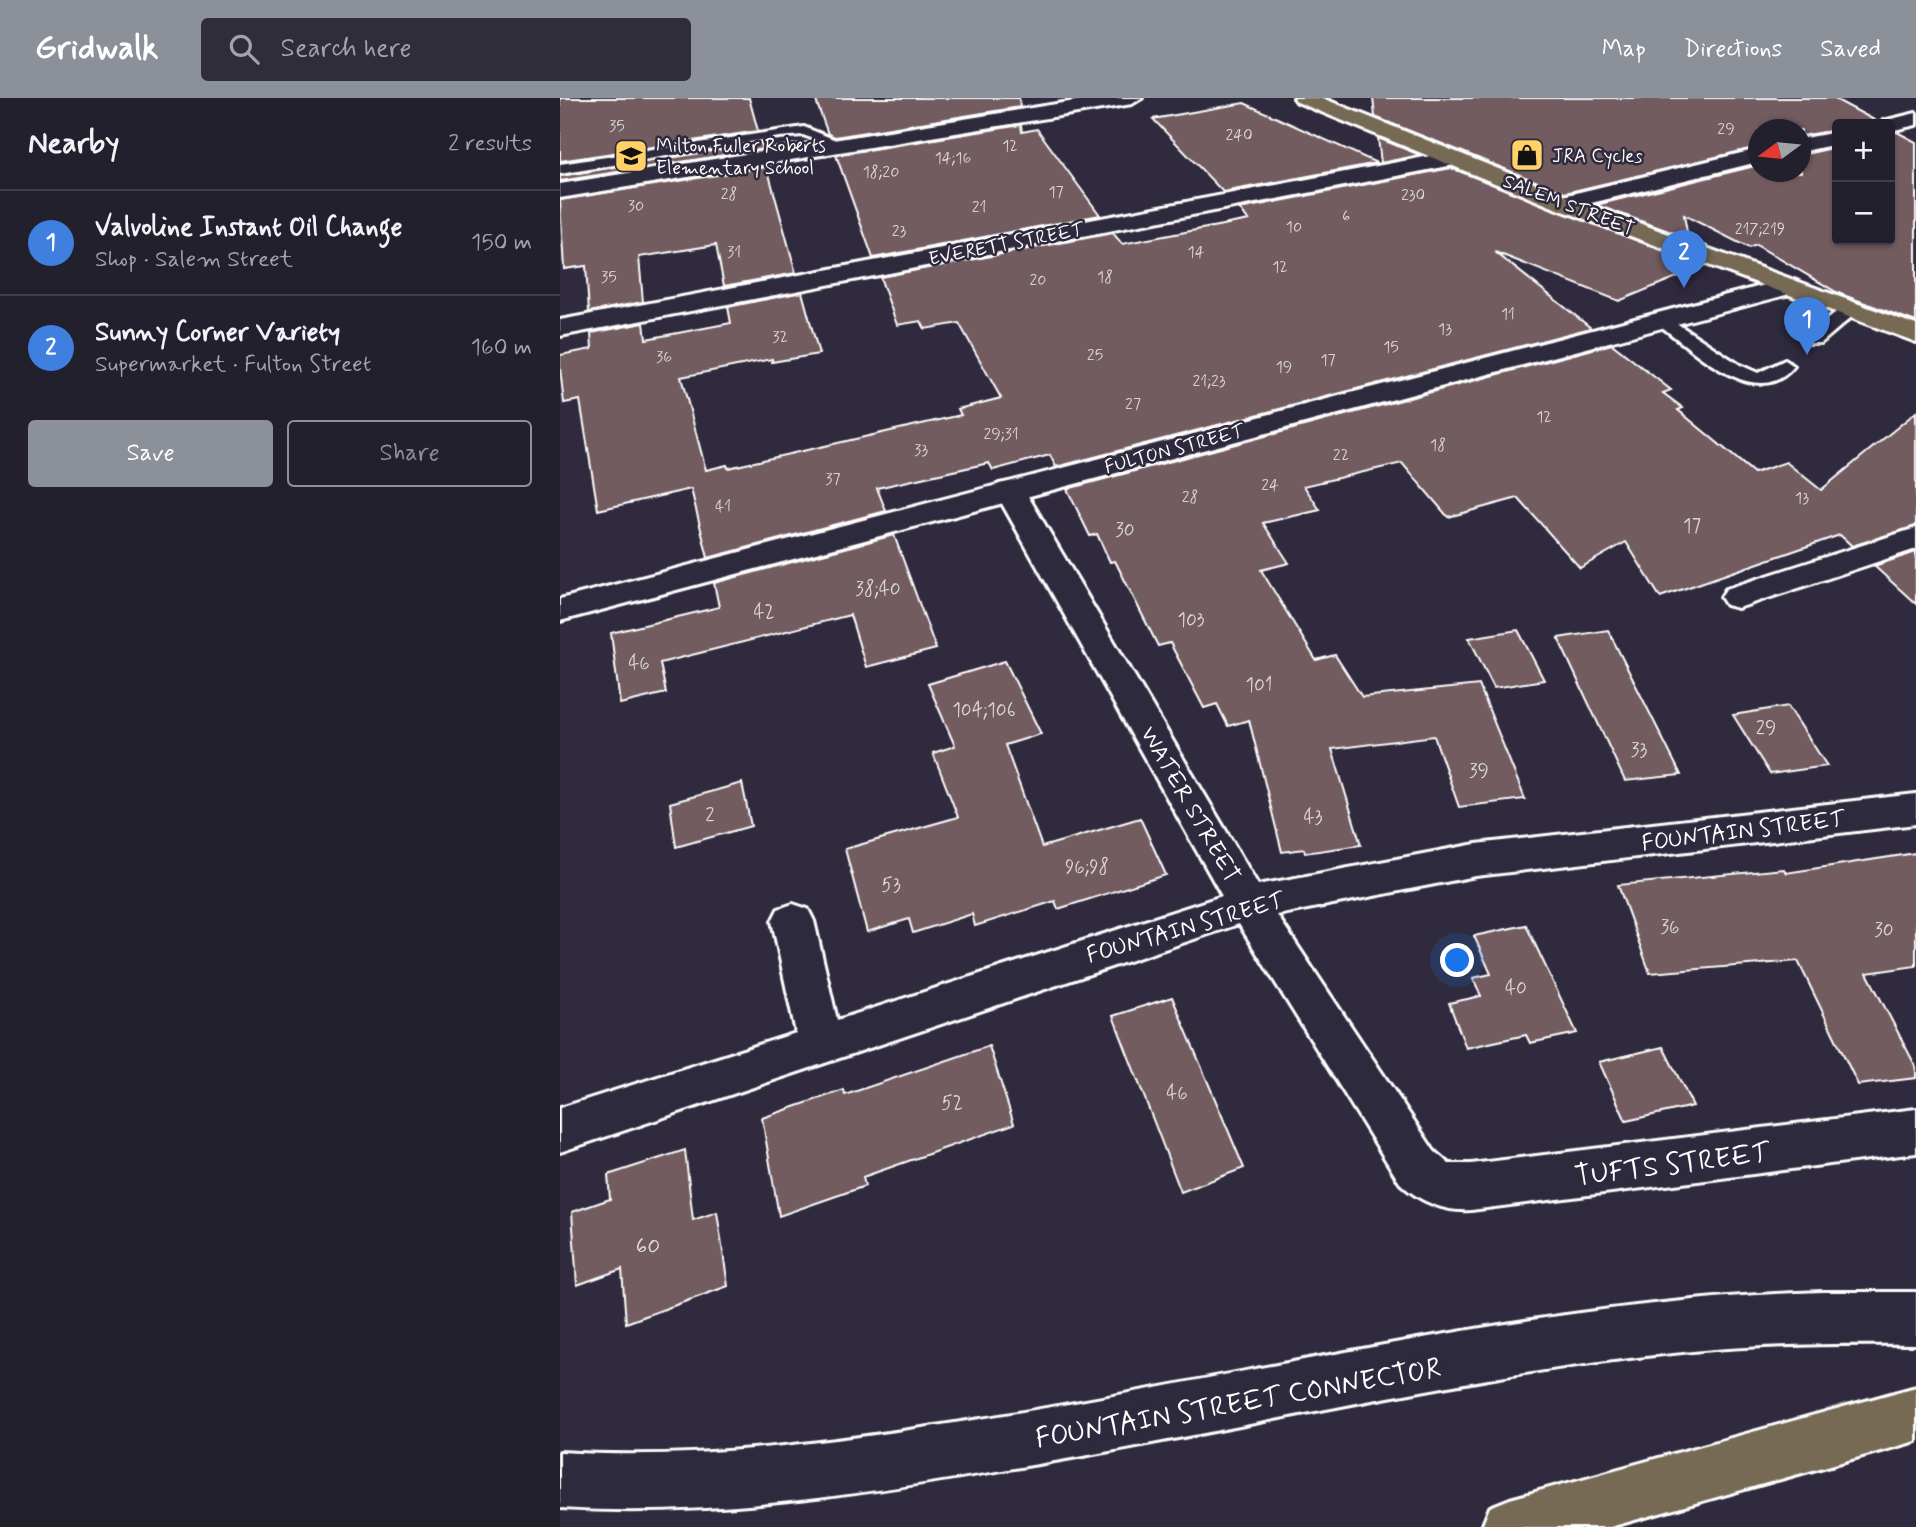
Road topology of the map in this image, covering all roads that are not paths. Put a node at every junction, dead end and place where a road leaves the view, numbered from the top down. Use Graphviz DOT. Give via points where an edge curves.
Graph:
graph roads {
  1 [pos="1132,98"];
  2 [pos="1304,98"];
  3 [pos="1916,119"];
  4 [pos="1895,124"];
  5 [pos="1832,139"];
  6 [pos="1811,144"];
  7 [pos="841,145"];
  8 [pos="1451,159"];
  9 [pos="1748,159"];
  10 [pos="560,169"];
  11 [pos="560,191"];
  12 [pos="1563,203"];
  13 [pos="1788,287"];
  14 [pos="1849,310"];
  15 [pos="1664,320"];
  16 [pos="560,328"];
  17 [pos="1916,334"];
  18 [pos="1815,339"];
  19 [pos="1785,366"];
  20 [pos="1010,491"];
  21 [pos="1916,538"];
  22 [pos="1738,597"];
  23 [pos="560,610"];
  24 [pos="1916,809"];
  25 [pos="1248,904"];
  26 [pos="793,921"];
  27 [pos="820,1043"];
  28 [pos="560,1130"];
  29 [pos="1916,1131"];
  30 [pos="1430,1180"];
  31 [pos="1916,1318"];
  32 [pos="1916,1414"];
  33 [pos="560,1480"];
  34 [pos="1510,1527"];
  1 -- 7 [label="street"];
  2 -- 8 [label="main road, SALEM STREET"];
  3 -- 4 [label="street"];
  5 -- 6 [label="street"];
  7 -- 10 [label="lane" via="804,131 779,133"];
  7 -- 11 [label="street"];
  8 -- 12 [label="main road, SALEM STREET"];
  8 -- 16 [label="street, EVERETT STREET"];
  9 -- 12 [label="street"];
  12 -- 13 [label="main road, SALEM STREET"];
  13 -- 14 [label="main road, SALEM STREET"];
  13 -- 15 [label="street, FULTON STREET"];
  14 -- 17 [label="main road, SALEM STREET"];
  14 -- 18 [label="lane"];
  15 -- 19 [label="lane" via="1745,375 1766,378"];
  15 -- 20 [label="street, FULTON STREET"];
  20 -- 23 [label="street, FULTON STREET"];
  20 -- 25 [label="street, WATER STREET"];
  21 -- 22 [label="street"];
  24 -- 25 [label="street, FOUNTAIN STREET" via="1476,860"];
  25 -- 27 [label="street, FOUNTAIN STREET"];
  25 -- 30 [label="street, WATER STREET" via="1417,1167"];
  26 -- 27 [label="street"];
  27 -- 28 [label="street, FOUNTAIN STREET"];
  29 -- 30 [label="street, TUFTS STREET" via="1471,1187 1450,1188"];
  31 -- 33 [label="street, FOUNTAIN STREET CONNECTOR" via="1826,1317 1670,1328 1058,1435 790,1474 697,1485"];
  32 -- 34 [label="main road"];
}
